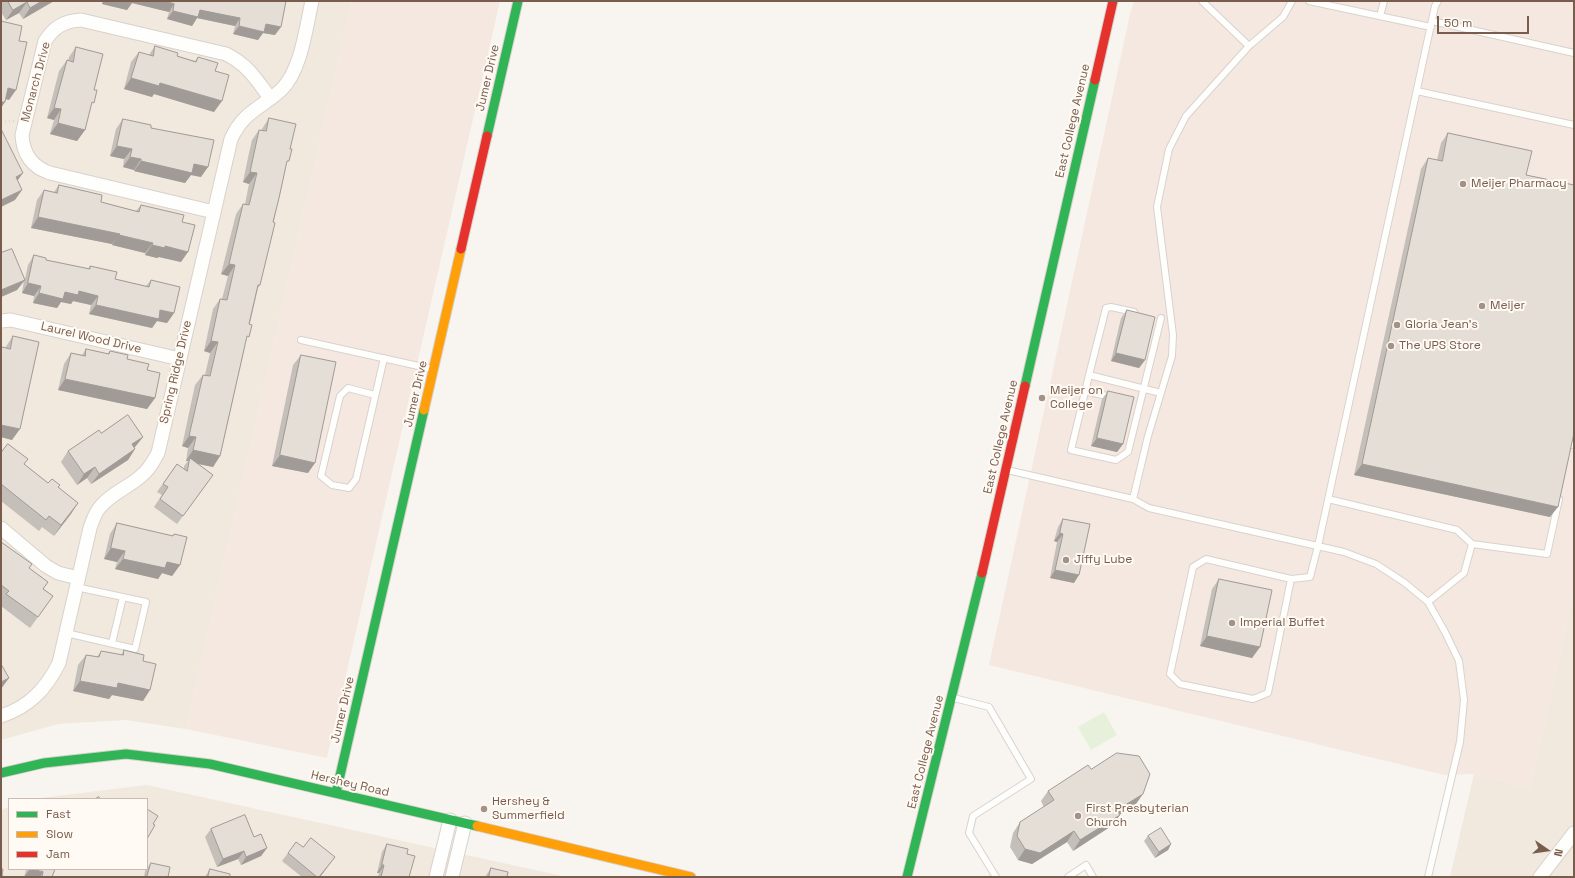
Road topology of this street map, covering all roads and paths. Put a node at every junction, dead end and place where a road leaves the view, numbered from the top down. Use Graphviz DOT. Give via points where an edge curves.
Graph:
graph roads {
  1 [pos="312,1"];
  2 [pos="518,1"];
  3 [pos="1113,1"];
  4 [pos="1202,1"];
  5 [pos="1292,1"];
  6 [pos="1309,1"];
  7 [pos="1384,1"];
  8 [pos="1438,1"];
  9 [pos="1380,16"];
  10 [pos="1432,21"];
  11 [pos="1431,28"];
  12 [pos="1249,46"];
  13 [pos="1574,53"];
  14 [pos="1417,91"];
  15 [pos="270,98"];
  16 [pos="1574,125"];
  17 [pos="214,212"];
  18 [pos="1140,313"];
  19 [pos="1154,317"];
  20 [pos="1161,318"];
  21 [pos="1,321"];
  22 [pos="1171,321"];
  23 [pos="301,340"];
  24 [pos="384,358"];
  25 [pos="180,359"];
  26 [pos="434,370"];
  27 [pos="1088,376"];
  28 [pos="1144,389"];
  29 [pos="1085,391"];
  30 [pos="1161,393"];
  31 [pos="375,395"];
  32 [pos="1119,399"];
  33 [pos="1133,402"];
  34 [pos="1140,403"];
  35 [pos="1574,433"];
  36 [pos="1569,455"];
  37 [pos="1006,470"];
  38 [pos="1561,494"];
  39 [pos="1133,499"];
  40 [pos="1328,499"];
  41 [pos="1,528"];
  42 [pos="1472,544"];
  43 [pos="1318,546"];
  44 [pos="1291,579"];
  45 [pos="77,582"];
  46 [pos="123,597"];
  47 [pos="1428,602"];
  48 [pos="66,633"];
  49 [pos="112,643"];
  50 [pos="952,698"];
  51 [pos="1,716"];
  52 [pos="1,773"];
  53 [pos="336,793"];
  54 [pos="450,820"];
  55 [pos="465,823"];
  56 [pos="1574,834"];
  57 [pos="436,877"];
  58 [pos="452,877"];
  59 [pos="691,877"];
  60 [pos="907,877"];
  61 [pos="996,877"];
  62 [pos="1068,877"];
  63 [pos="1093,877"];
  64 [pos="1428,877"];
  65 [pos="1540,877"];
  1 -- 15 [label="street, Spring Ridge Drive" via="296,68 286,85"];
  2 -- 26 [label="main road, Jumer Drive"];
  3 -- 37 [label="main road, East College Avenue"];
  4 -- 12 [label="lane"];
  5 -- 12 [label="lane" via="1283,17"];
  6 -- 9 [label="lane"];
  7 -- 9 [label="lane"];
  8 -- 10 [label="lane"];
  9 -- 11 [label="lane"];
  10 -- 11 [label="lane"];
  10 -- 13 [label="lane"];
  11 -- 14 [label="lane"];
  12 -- 22 [label="lane" via="1186,116 1169,149 1157,207"];
  14 -- 16 [label="lane"];
  14 -- 40 [label="lane"];
  15 -- 17 [label="street, Spring Ridge Drive" via="245,117 236,128 231,139"];
  15 -- 17 [label="street, Monarch Drive" via="249,69 226,54 81,20 59,25 45,41 22,135 27,157 34,165 50,174"];
  17 -- 25 [label="street, Spring Ridge Drive"];
  18 -- 27 [label="lane" via="1106,308"];
  19 -- 20 [label="lane"];
  20 -- 22 [label="lane"];
  20 -- 28 [label="lane"];
  21 -- 25 [label="street, Laurel Wood Drive" via="11,320"];
  22 -- 30 [label="lane" via="1172,356"];
  23 -- 24 [label="lane"];
  24 -- 26 [label="lane"];
  24 -- 31 [label="lane"];
  25 -- 45 [label="street, Spring Ridge Drive" via="158,453 142,475 109,498 94,515"];
  26 -- 53 [label="main road, Jumer Drive"];
  27 -- 28 [label="lane"];
  27 -- 29 [label="lane"];
  28 -- 30 [label="lane"];
  28 -- 34 [label="lane"];
  29 -- 32 [label="lane"];
  29 -- 34 [label="lane" via="1071,450 1116,460 1128,452"];
  30 -- 39 [label="lane"];
  31 -- 31 [label="lane" via="356,478 349,488 332,485 321,476 340,396 348,388"];
  33 -- 34 [label="lane"];
  35 -- 36 [label="lane"];
  37 -- 39 [label="lane"];
  37 -- 50 [label="main road, East College Avenue"];
  38 -- 42 [label="lane" via="1547,554"];
  39 -- 43 [label="lane" via="1149,508"];
  40 -- 42 [label="lane" via="1457,530"];
  40 -- 43 [label="lane"];
  41 -- 45 [label="street" via="46,566"];
  42 -- 47 [label="lane" via="1464,572"];
  43 -- 44 [label="lane" via="1310,577"];
  43 -- 47 [label="lane" via="1376,564"];
  44 -- 44 [label="lane" via="1268,693 1253,699 1180,684 1170,674 1193,567 1206,559"];
  45 -- 46 [label="lane"];
  45 -- 48 [label="street, Spring Ridge Drive"];
  46 -- 49 [label="lane"];
  46 -- 49 [label="lane" via="146,602 135,649"];
  47 -- 64 [label="lane" via="1459,661 1464,700 1460,742"];
  48 -- 49 [label="lane"];
  48 -- 51 [label="street, Spring Ridge Drive" via="59,663 44,688 33,700"];
  50 -- 60 [label="main road, East College Avenue"];
  50 -- 61 [label="lane" via="989,708 1031,779 972,816 969,834"];
  52 -- 53 [label="main road, Hershey Road" via="44,763 126,754 210,764"];
  53 -- 54 [label="main road, Hershey Road"];
  54 -- 55 [label="main road, Hershey Road"];
  54 -- 57 [label="street"];
  55 -- 58 [label="street"];
  55 -- 59 [label="main road, Hershey Road"];
  56 -- 65 [label="street"];
  62 -- 63 [label="lane" via="1086,866"];
}
